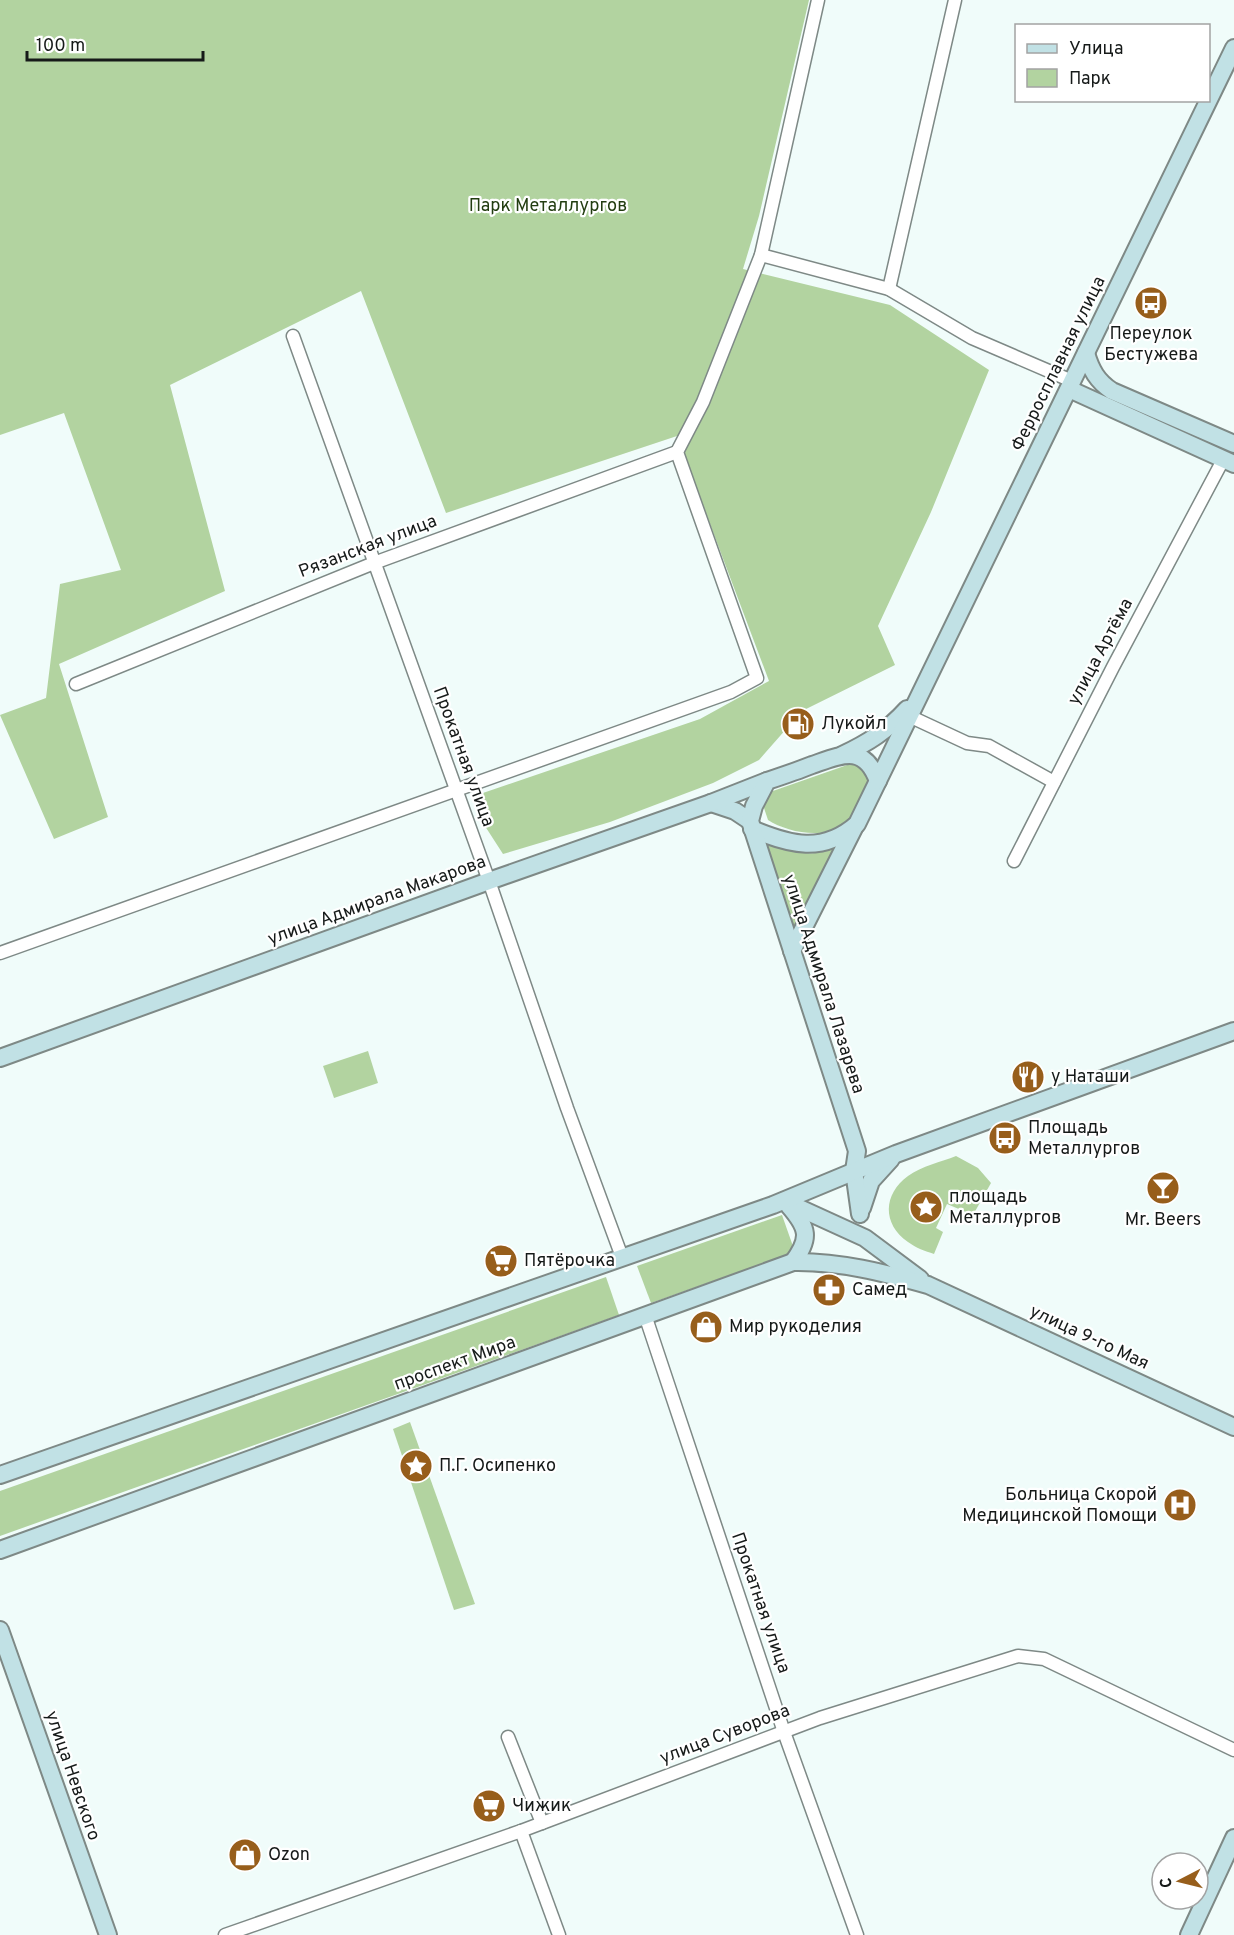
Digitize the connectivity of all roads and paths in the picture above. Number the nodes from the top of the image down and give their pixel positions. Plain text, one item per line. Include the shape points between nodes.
1 (818, 0) edge
2 (955, 0) edge
3 (1234, 48) edge
4 (1210, 97) edge
5 (1208, 102) edge
6 (760, 255) junction
7 (889, 289) junction
8 (293, 336) dead end
9 (1086, 353) junction
10 (1070, 385) junction
11 (1234, 444) edge
12 (677, 453) junction
13 (1229, 462) edge
14 (374, 563) junction
15 (76, 684) dead end
16 (918, 697) junction
17 (909, 716) junction
18 (842, 755) junction
19 (767, 781) junction
20 (878, 781) junction
21 (1054, 782) junction
22 (456, 791) junction
23 (711, 803) junction
24 (857, 824) junction
25 (751, 825) junction
26 (1014, 861) dead end
27 (489, 881) junction
28 (792, 951) junction
29 (0, 952) edge
30 (1234, 1031) edge
31 (0, 1058) edge
32 (896, 1154) junction
33 (854, 1171) junction
34 (784, 1200) junction
35 (860, 1214) junction
36 (865, 1238) junction
37 (622, 1257) junction
38 (793, 1262) junction
39 (888, 1274) junction
40 (928, 1285) junction
41 (645, 1315) junction
42 (1234, 1427) edge
43 (0, 1475) edge
44 (0, 1550) edge
45 (0, 1630) edge
46 (784, 1732) junction
47 (507, 1737) dead end
48 (1234, 1750) edge
49 (542, 1823) junction
50 (521, 1831) junction
51 (1234, 1838) edge
52 (108, 1935) edge
53 (225, 1935) edge
54 (559, 1935) edge
55 (857, 1935) edge
56 (1189, 1935) edge

1 - 6 street
2 - 7 street
3 - 4 main road, Ферросплавная улица
5 - 9 main road, Ферросплавная улица
6 - 7 street
6 - 12 street via 703,402
7 - 10 street via 972,338
8 - 14 street, Прокатная улица
9 - 10 main road, Ферросплавная улица
9 - 11 main road via 1102,385
10 - 13 main road
10 - 16 main road, Ферросплавная улица
12 - 14 street, Рязанская улица
12 - 22 street via 757,678 731,692
13 - 21 street, улица Артёма
14 - 15 street, Рязанская улица
14 - 22 street, Прокатная улица
16 - 17 main road, Ферросплавная улица
16 - 18 main road via 885,732
17 - 20 main road, Ферросплавная улица
17 - 21 street via 967,743 989,746
18 - 19 main road, улица Адмирала Макарова
18 - 20 main road via 856,756 869,763
19 - 23 main road, улица Адмирала Макарова
19 - 25 main road via 754,806
20 - 24 main road, Ферросплавная улица
21 - 26 street, улица Артёма
22 - 27 street, Прокатная улица
22 - 29 street
23 - 25 main road via 735,811
23 - 27 main road, улица Адмирала Макарова
24 - 25 main road via 834,839 808,845 781,840
24 - 28 main road
25 - 28 main road, улица Адмирала Лазарева
27 - 31 main road, улица Адмирала Макарова
27 - 37 street, Прокатная улица
28 - 33 main road, улица Адмирала Лазарева via 857,1151
30 - 32 main road
32 - 33 main road
32 - 35 main road via 871,1181
33 - 34 main road
33 - 35 main road
34 - 36 main road
34 - 37 main road
34 - 38 main road via 804,1229 805,1247
35 - 36 main road
36 - 39 main road
36 - 40 main road
37 - 43 main road
38 - 39 main road, проспект Мира
38 - 41 main road, проспект Мира
39 - 40 main road, проспект Мира
40 - 42 main road, улица 9-го Мая
41 - 44 main road, проспект Мира
41 - 46 street, Прокатная улица
45 - 52 main road, улица Невского
46 - 48 street, улица Суворова via 1018,1656 1044,1659
46 - 49 street, улица Суворова
46 - 55 street, Прокатная улица
47 - 49 street
49 - 50 street, улица Суворова
50 - 53 street, улица Суворова
50 - 54 street
51 - 56 main road

